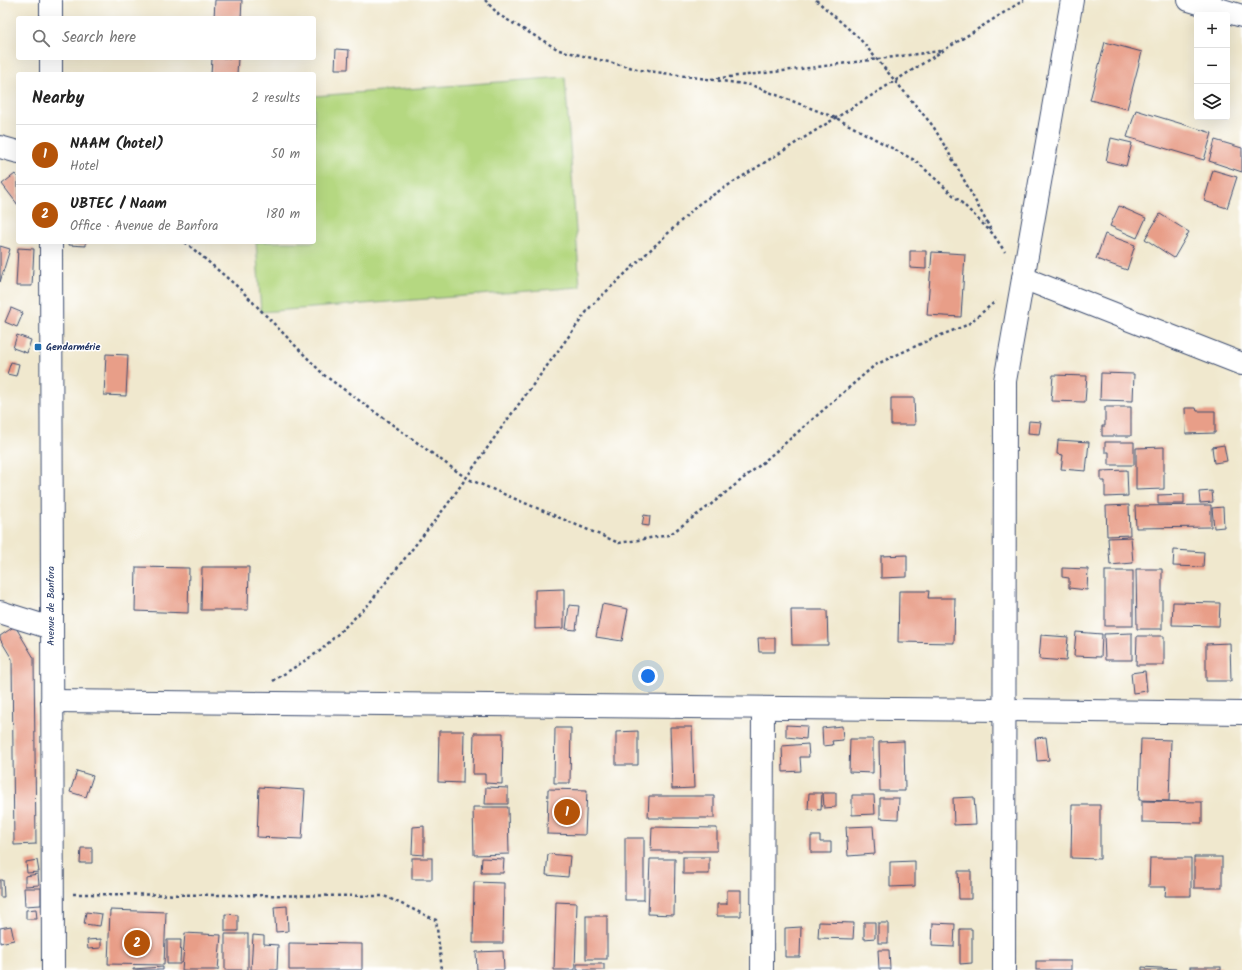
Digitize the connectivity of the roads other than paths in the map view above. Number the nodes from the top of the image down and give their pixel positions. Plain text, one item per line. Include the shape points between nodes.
1 (51, 0) edge
2 (1072, 0) edge
3 (1189, 0) edge
4 (51, 16) edge
5 (1242, 16) edge
6 (51, 60) edge
7 (51, 72) edge
8 (0, 146) edge
9 (16, 151) edge
10 (51, 244) edge
11 (1023, 278) junction
12 (1242, 364) edge
13 (0, 612) edge
14 (52, 628) junction
15 (52, 701) junction
16 (763, 708) junction
17 (1005, 710) junction
18 (1242, 713) edge
19 (53, 970) edge
20 (762, 970) edge
21 (1004, 970) edge

1 - 4 street
2 - 11 street
3 - 5 street
6 - 7 street
8 - 9 street
10 - 14 street, Avenue de Banfora
11 - 12 street
11 - 17 street via 1005,381
13 - 14 street
14 - 15 street, Avenue de Banfora
15 - 16 street
15 - 19 street, Avenue de Banfora
16 - 17 street
16 - 20 street
17 - 18 street
17 - 21 street

